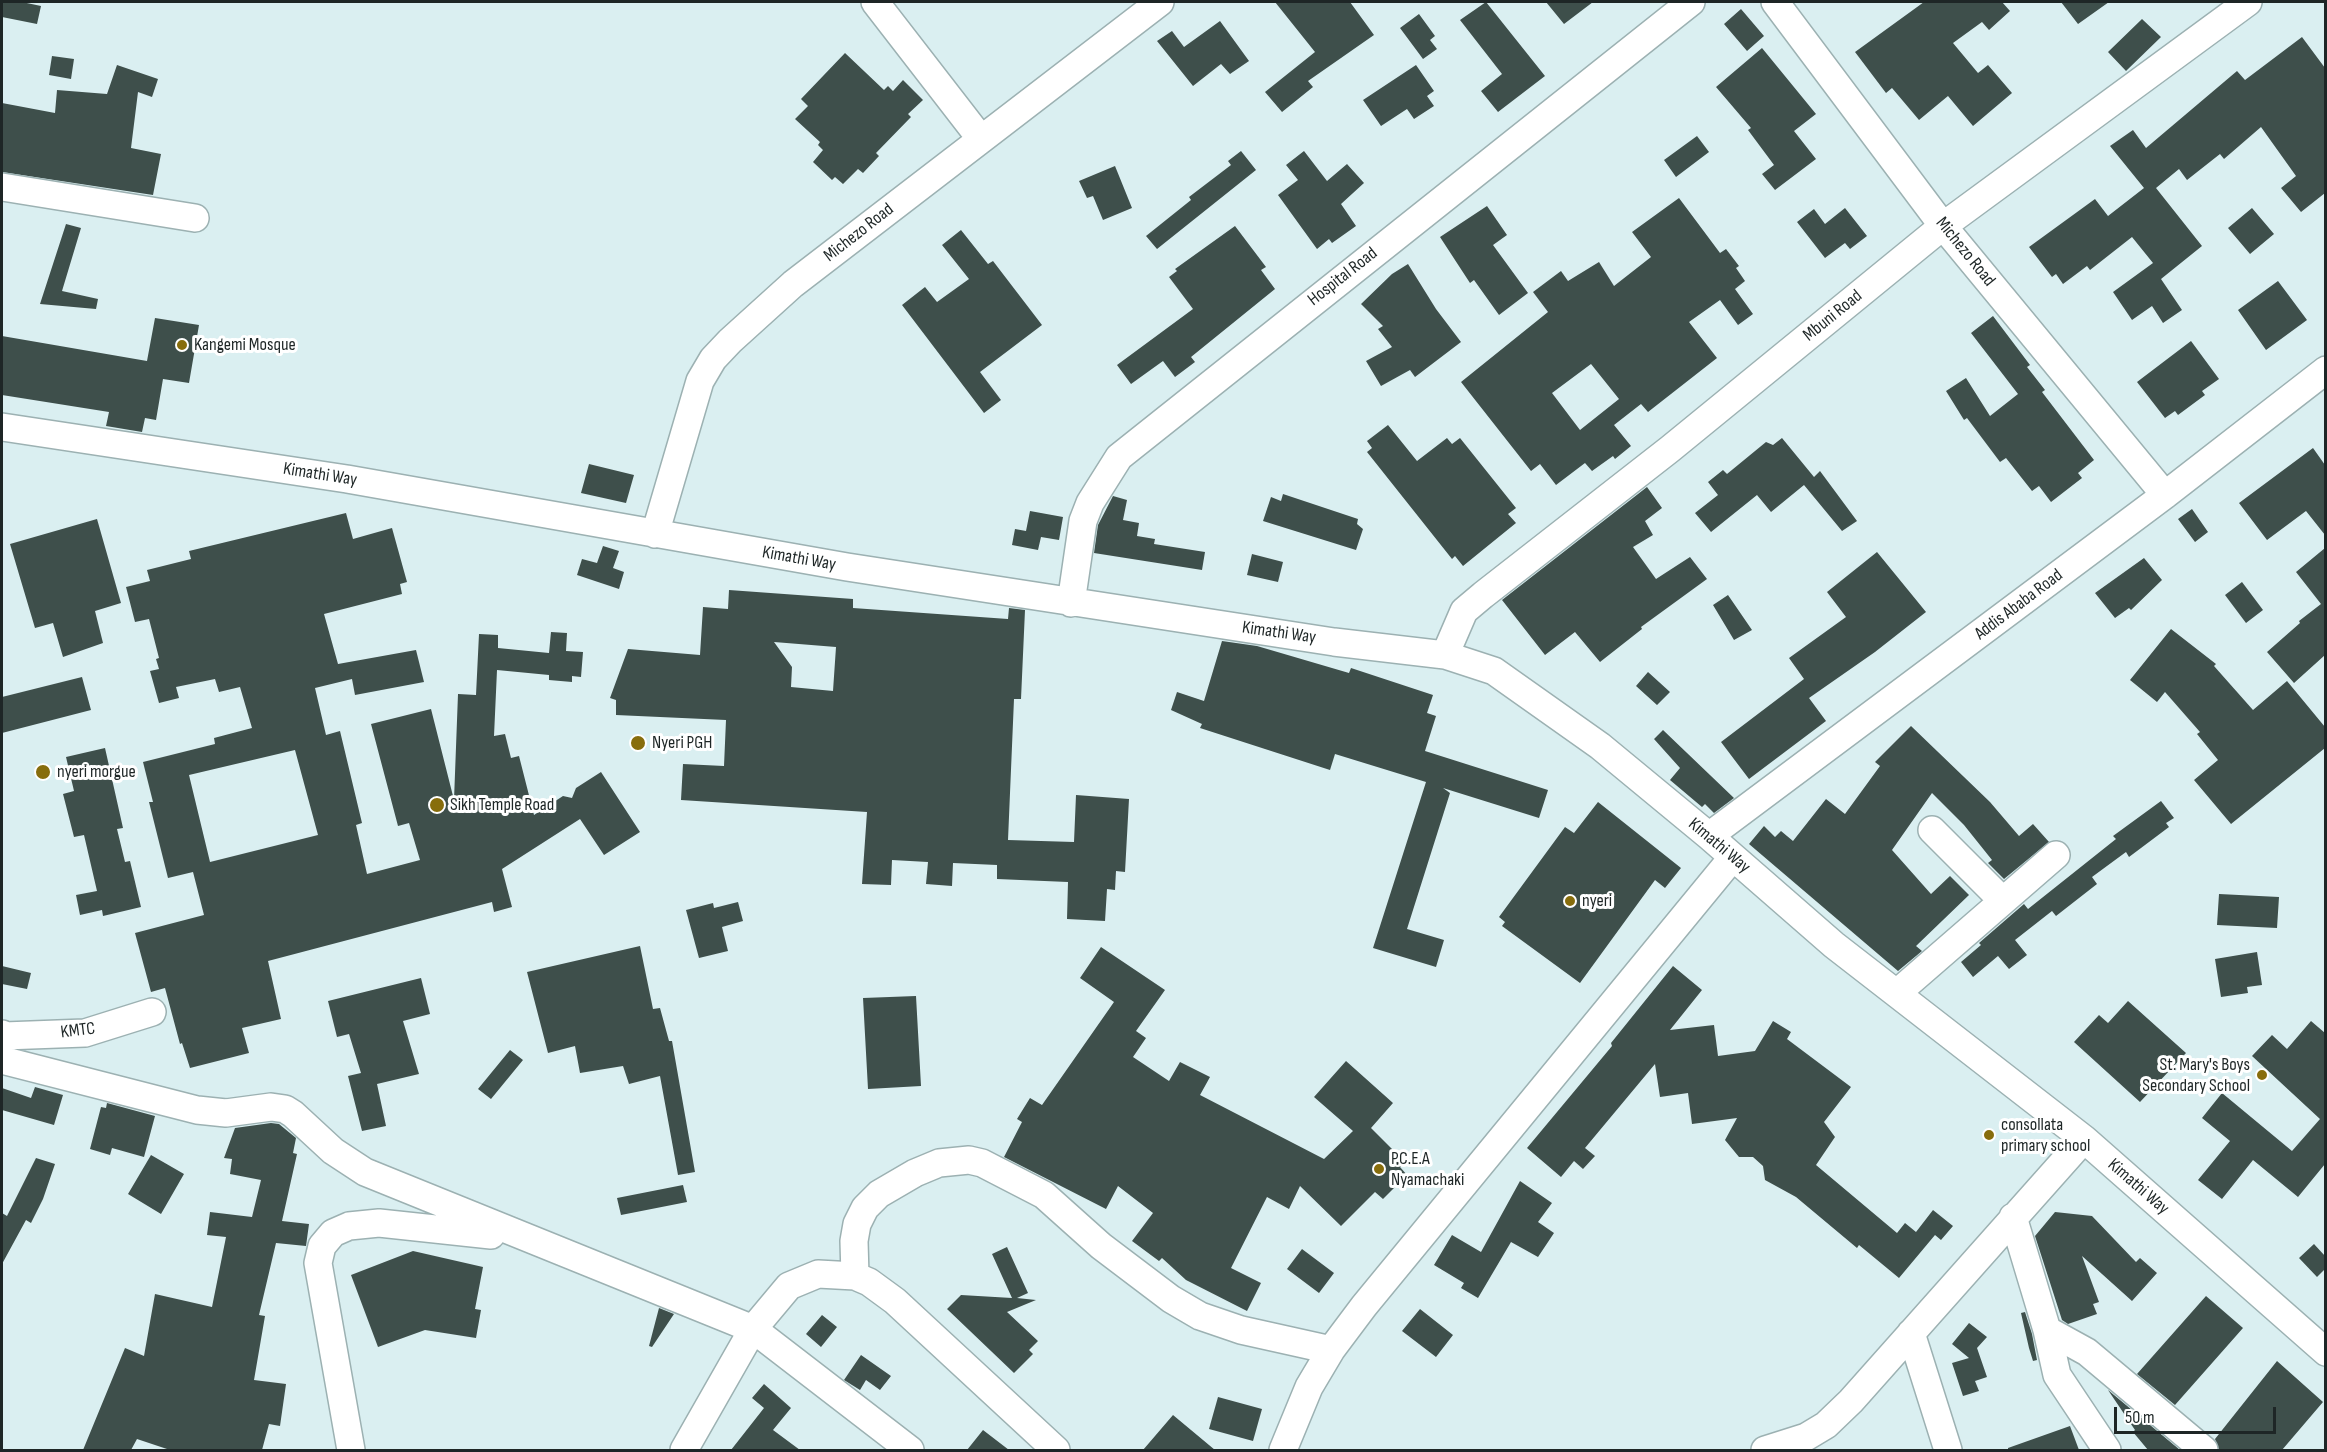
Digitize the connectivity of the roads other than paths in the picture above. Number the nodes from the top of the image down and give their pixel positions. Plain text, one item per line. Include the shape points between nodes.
1 (875, 2) edge
2 (1160, 2) edge
3 (1691, 2) edge
4 (1775, 2) edge
5 (2248, 2) edge
6 (981, 139) junction
7 (2, 187) edge
8 (195, 218) dead end
9 (1943, 226) junction
10 (2325, 370) edge
11 (2, 427) edge
12 (2165, 495) junction
13 (655, 534) junction
14 (1071, 603) junction
15 (1445, 656) junction
16 (1932, 830) dead end
17 (1709, 836) junction
18 (2056, 855) dead end
19 (1733, 857) junction
20 (2003, 901) junction
21 (1897, 993) junction
22 (152, 1012) dead end
23 (2, 1034) edge
24 (2, 1060) edge
25 (2084, 1139) junction
26 (2013, 1217) junction
27 (525, 1239) junction
28 (855, 1276) junction
29 (753, 1329) junction
30 (2047, 1330) junction
31 (1911, 1333) junction
32 (1331, 1350) junction
33 (2325, 1352) edge
34 (1807, 1444) edge
35 (351, 1450) edge
36 (684, 1450) edge
37 (910, 1450) edge
38 (1056, 1450) edge
39 (1283, 1450) edge
40 (1766, 1450) edge
41 (1948, 1450) edge
42 (2107, 1450) edge
43 (2204, 1450) edge

1 - 6 street
2 - 6 street, Michezo Road
3 - 14 street, Hospital Road via 1119,457 1083,521
4 - 9 street, Michezo Road
5 - 9 street, Mbuni Road
6 - 13 street, Michezo Road via 793,284 713,358 699,381
7 - 8 street
9 - 12 street, Michezo Road
9 - 15 street, Mbuni Road via 1670,449 1464,610
10 - 12 street, Addis Ababa Road
11 - 13 street, Kimathi Way via 347,479
12 - 17 street, Addis Ababa Road
13 - 14 street, Kimathi Way
14 - 15 street, Kimathi Way
15 - 17 street, Kimathi Way via 1494,671 1600,746
16 - 20 street
17 - 19 street, Kimathi Way
18 - 20 street
19 - 21 street, Kimathi Way via 1834,945
19 - 32 street
20 - 21 street
21 - 25 street, Kimathi Way
22 - 23 street, KMTC via 85,1033
24 - 27 street via 198,1110 226,1113 285,1109 333,1151 365,1172
25 - 26 street
25 - 33 street, Kimathi Way
26 - 30 street
26 - 31 street
27 - 29 street
27 - 35 street via 379,1223 349,1226 333,1233 322,1246 318,1263
28 - 29 street via 818,1274 789,1286
28 - 32 street via 856,1233 866,1208 879,1194 939,1163 969,1160 1044,1195 1101,1246 1200,1317
28 - 38 street via 895,1302
29 - 36 street
29 - 37 street
30 - 42 street via 2057,1375
30 - 43 street via 2087,1352
31 - 34 street
31 - 41 street
32 - 39 street via 1309,1387
34 - 40 street

